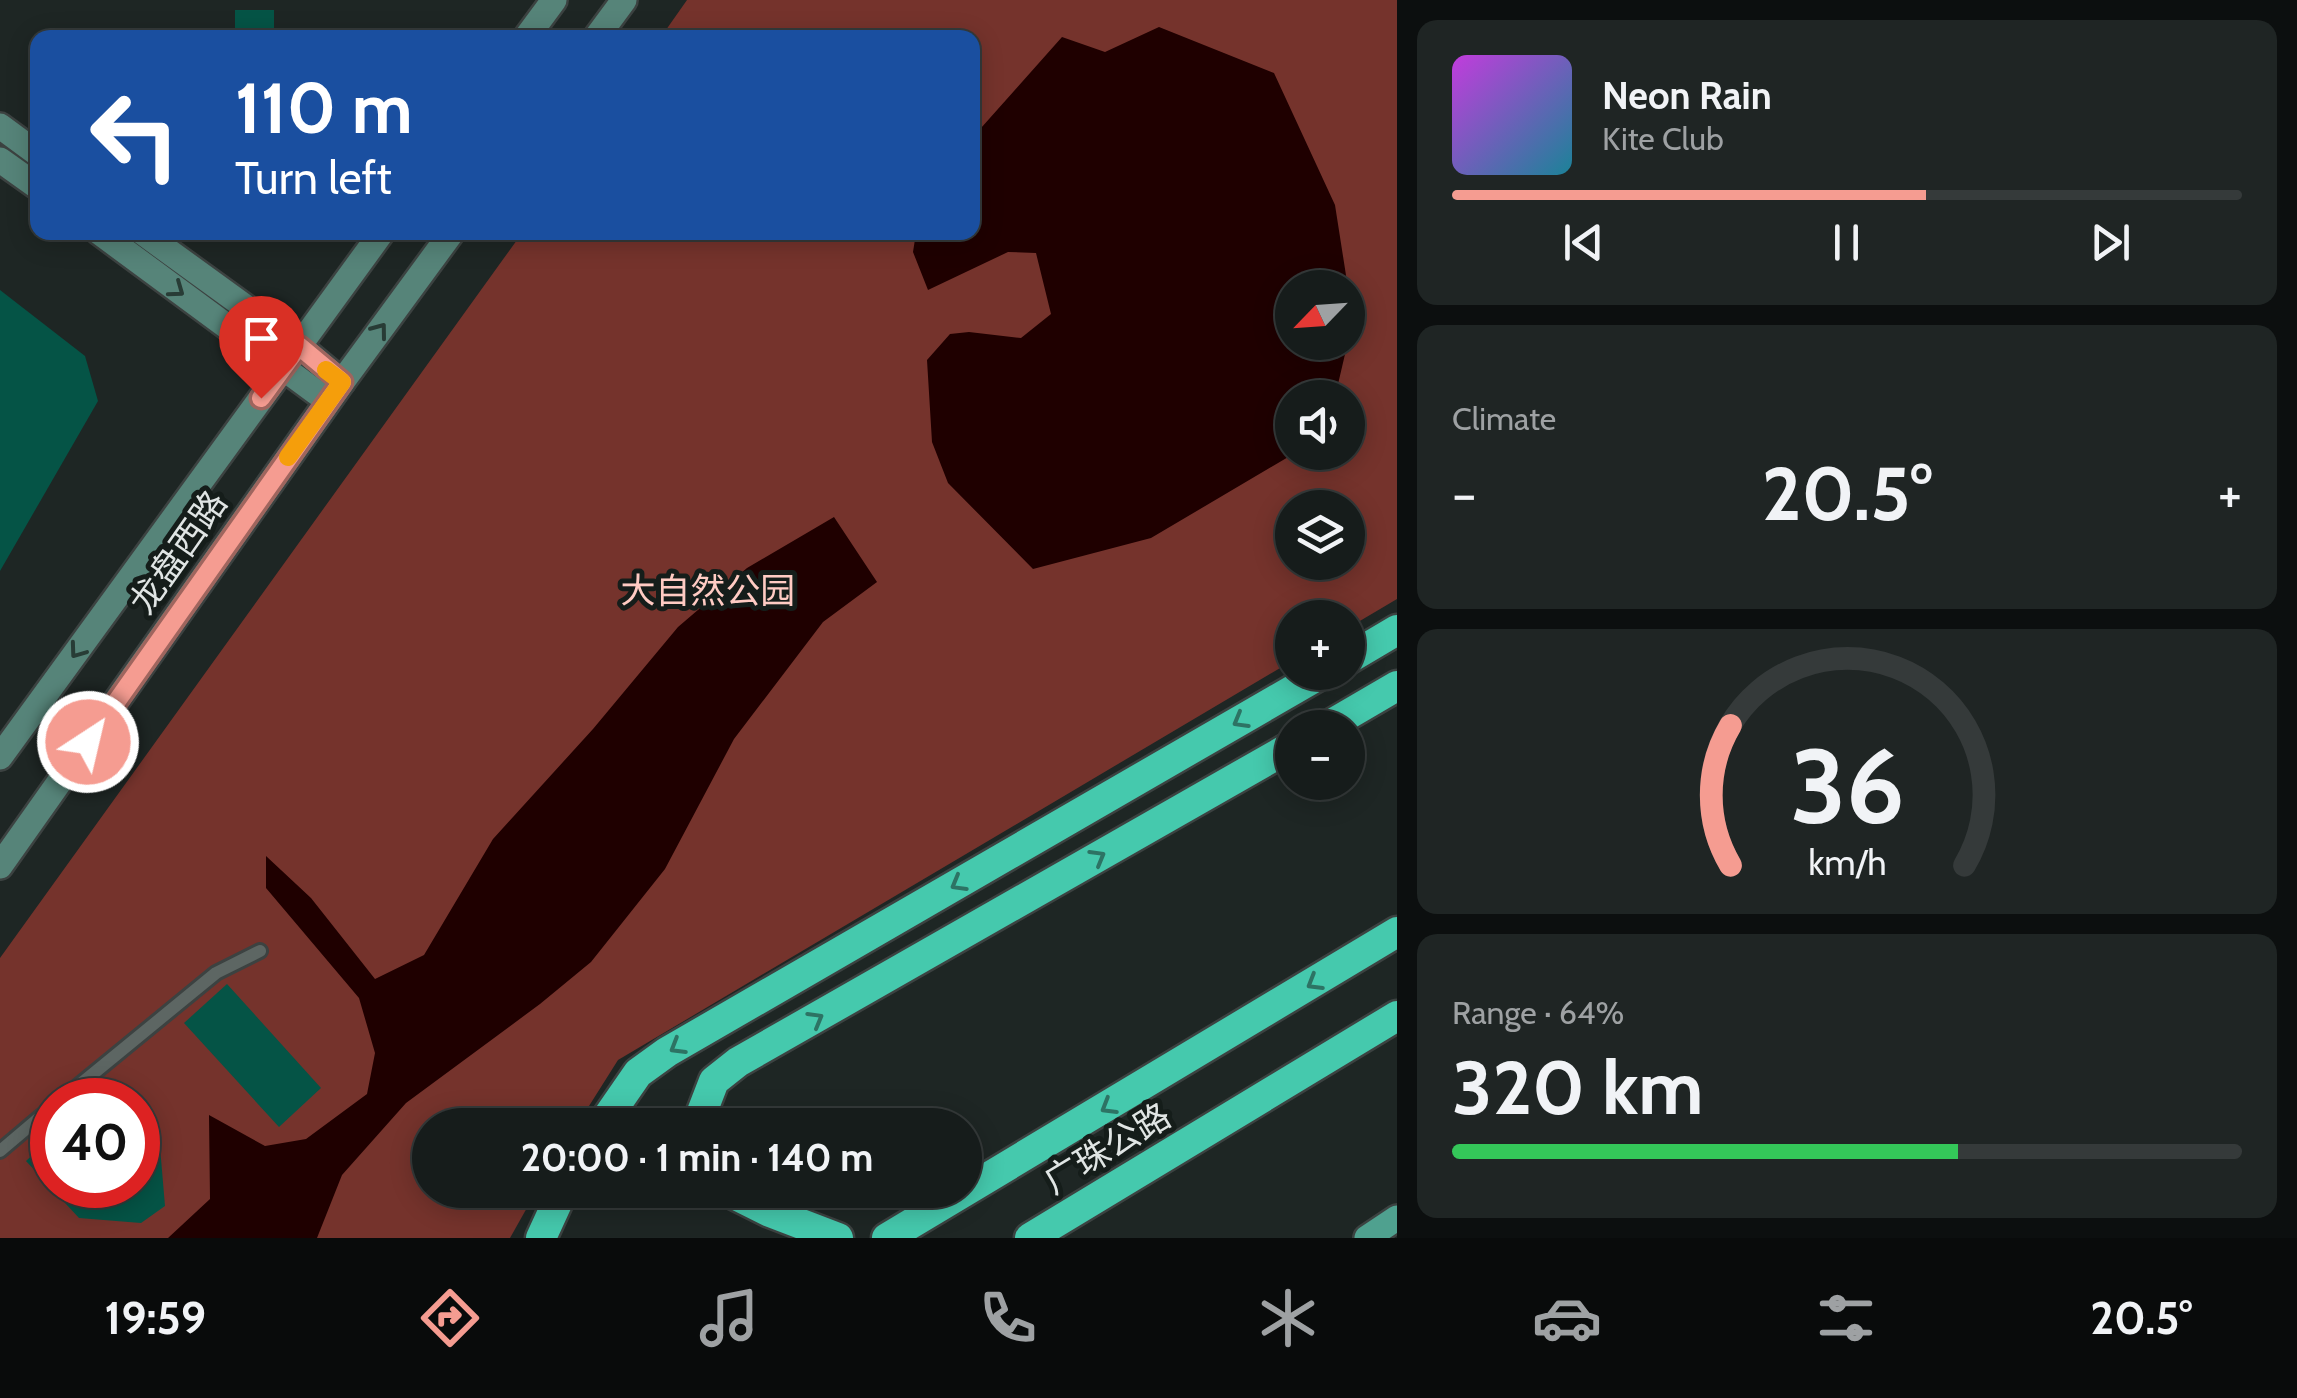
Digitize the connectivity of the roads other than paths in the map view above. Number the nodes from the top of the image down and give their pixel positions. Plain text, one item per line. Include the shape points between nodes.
1 (554, 0) edge
2 (624, 0) edge
3 (532, 30) edge
4 (602, 30) edge
5 (0, 126) edge
6 (30, 148) edge
7 (0, 160) edge
8 (30, 181) edge
9 (110, 240) edge
10 (153, 240) edge
11 (376, 240) edge
12 (446, 240) edge
13 (299, 346) junction
14 (282, 368) junction
15 (335, 391) junction
16 (1397, 630) edge
17 (1365, 649) edge
18 (1397, 686) edge
19 (1293, 690) edge
20 (1356, 710) edge
21 (1275, 756) edge
22 (0, 757) edge
23 (0, 866) edge
24 (1397, 932) edge
25 (260, 951) dead end
26 (1397, 1016) edge
27 (89, 1078) edge
28 (614, 1108) edge
29 (704, 1108) edge
30 (30, 1125) edge
31 (0, 1150) edge
32 (555, 1208) edge
33 (762, 1208) edge
34 (1397, 1218) edge
35 (541, 1238) edge
36 (838, 1238) edge
37 (887, 1238) edge
38 (1030, 1238) edge
39 (1367, 1238) edge

1 - 3 street
2 - 4 street
5 - 6 street
7 - 8 street
9 -> 14 street
10 - 13 street
11 - 13 street, 龙盘西路
15 -> 12 street, 龙盘西路
13 - 14 street, 龙盘西路
13 - 15 street
14 - 15 street
14 -> 22 street, 龙盘西路
15 - 23 street, 龙盘西路
16 - 17 highway
18 - 20 highway
19 -> 28 highway via 667,1052 638,1073
29 -> 21 highway via 714,1081 738,1062
24 -> 37 highway
25 - 27 lane via 216,973
26 - 38 highway, 广珠公路
30 - 31 lane
32 - 35 highway
33 - 36 highway
34 - 39 main road

